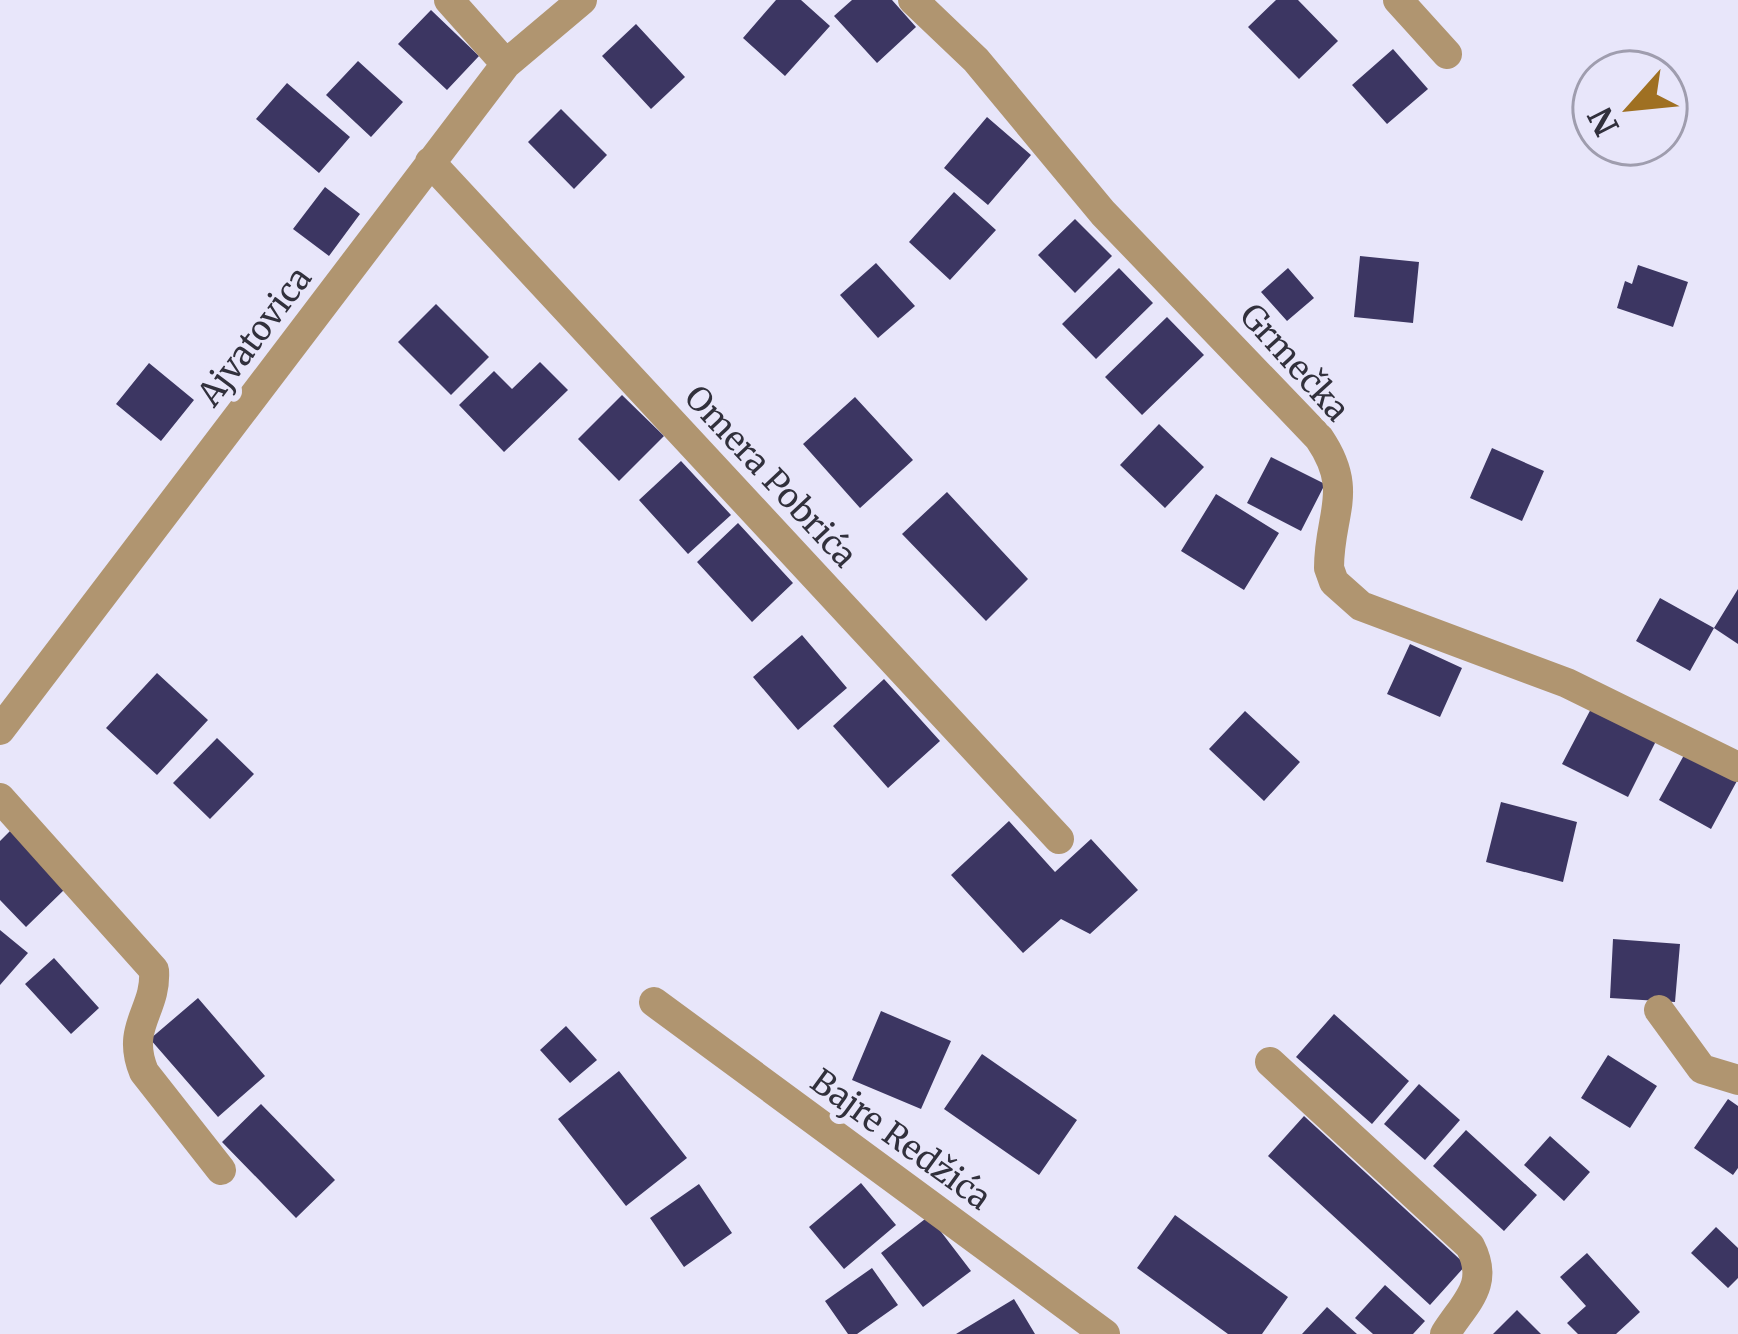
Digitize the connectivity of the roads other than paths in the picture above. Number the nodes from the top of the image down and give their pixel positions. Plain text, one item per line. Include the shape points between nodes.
1 (449, 0) edge
2 (582, 0) edge
3 (913, 0) edge
4 (1398, 0) edge
5 (1447, 54) dead end
6 (506, 64) junction
7 (430, 162) junction
8 (0, 730) edge
9 (1738, 767) edge
10 (0, 797) edge
11 (1059, 839) dead end
12 (654, 1002) dead end
13 (1660, 1010) dead end
14 (1270, 1062) dead end
15 (1738, 1080) edge
16 (221, 1170) dead end
17 (1105, 1334) edge
18 (1445, 1334) edge

1 - 6 street
2 - 6 street, Ajvatovica
3 - 9 street, Grmečka via 1333,458 1340,505 1329,568 1345,594 1567,683
4 - 5 street
6 - 7 street, Ajvatovica
7 - 8 street, Ajvatovica
7 - 11 street, Omera Pobrića
10 - 16 street via 154,970 137,1026 138,1057
12 - 17 street, Bajre Redžića
13 - 15 street via 1702,1070
14 - 18 street via 1470,1246 1480,1280

